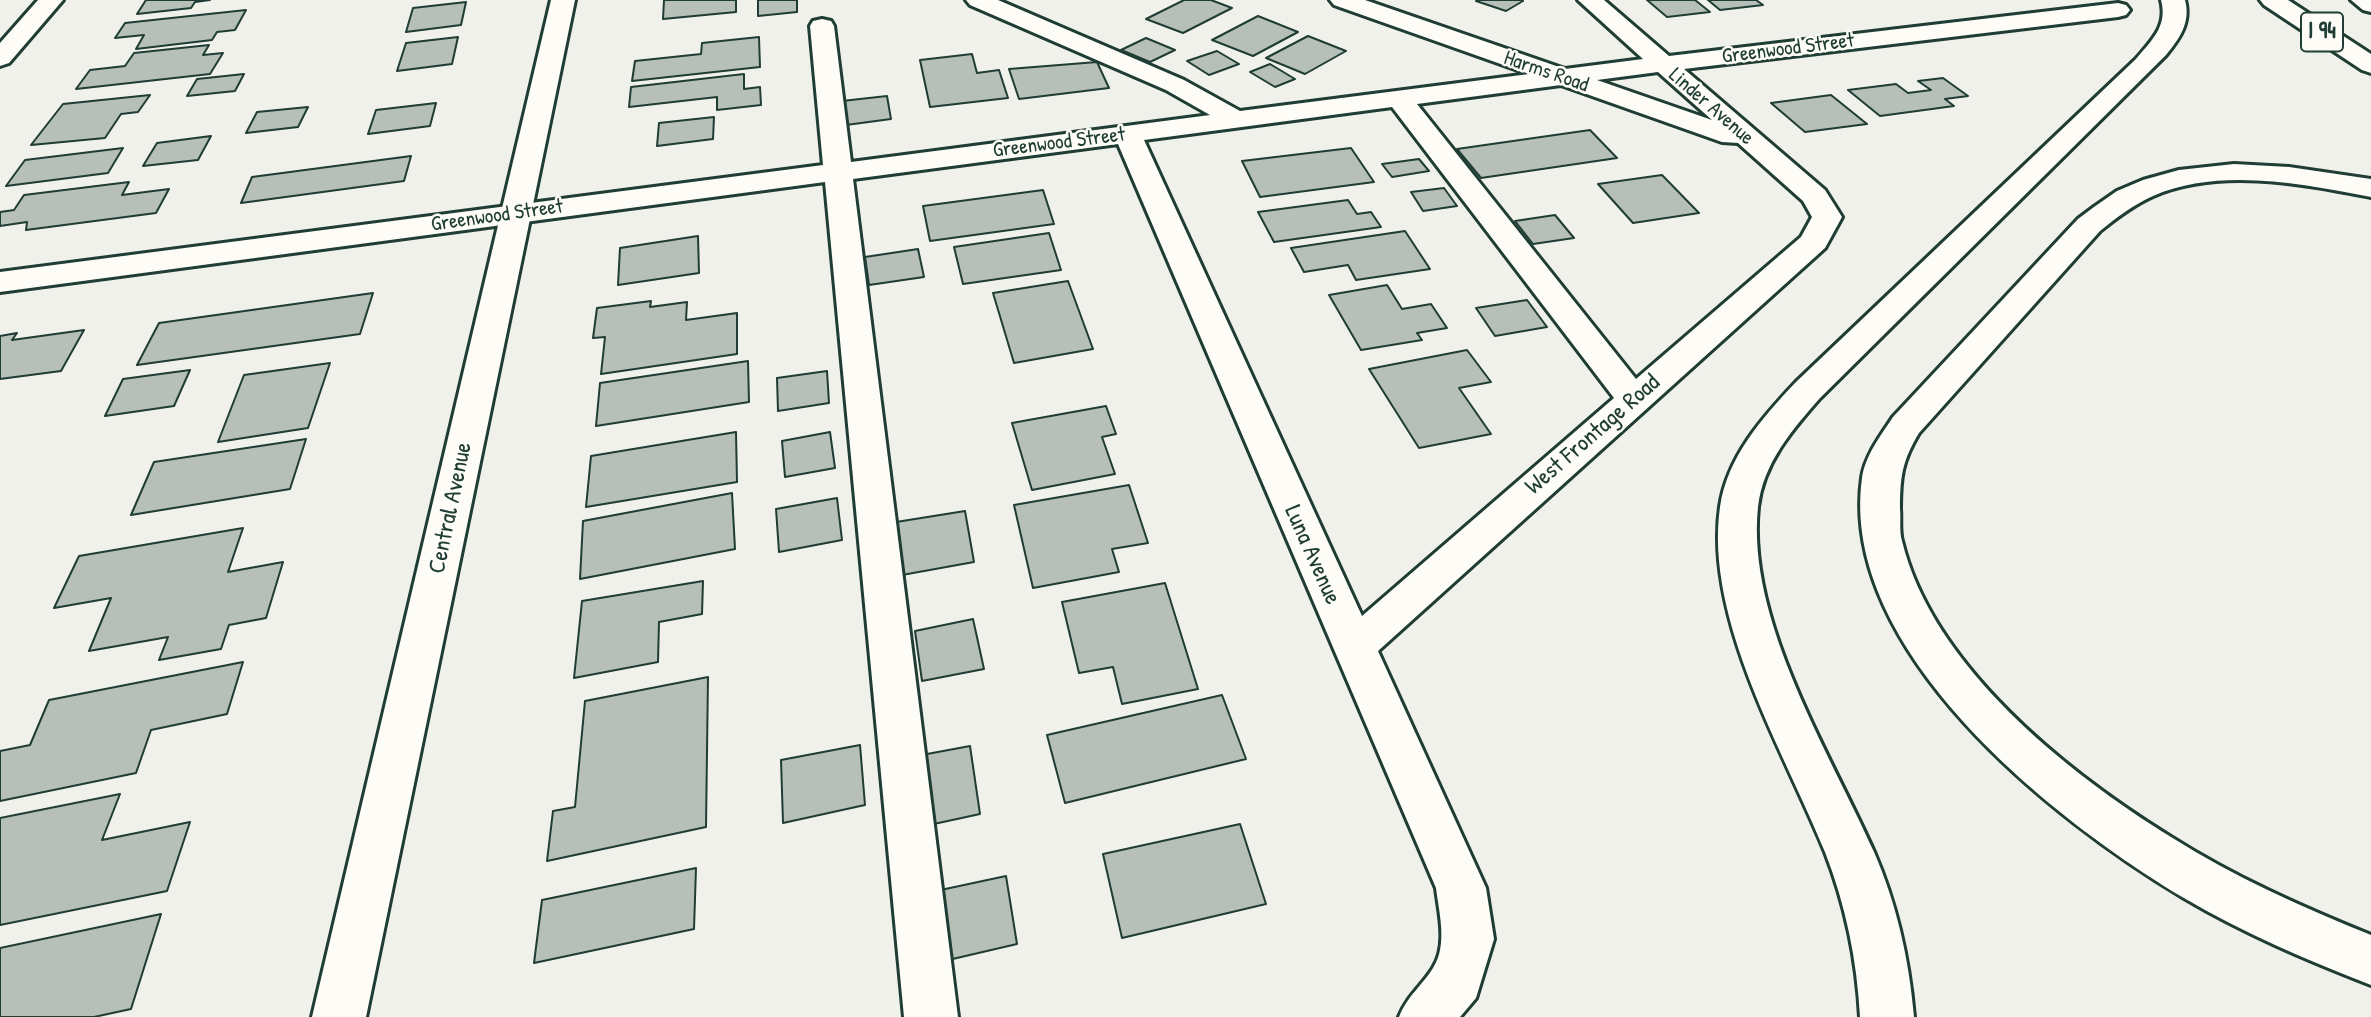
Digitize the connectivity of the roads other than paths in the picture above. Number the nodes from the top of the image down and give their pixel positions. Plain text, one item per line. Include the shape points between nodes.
1 (51, 0) edge
2 (563, 0) edge
3 (978, 0) edge
4 (1342, 0) edge
5 (1590, 0) edge
6 (2173, 0) edge
7 (2272, 0) edge
8 (2363, 0) edge
9 (2371, 5) edge
10 (2119, 9) dead end
11 (822, 26) dead end
12 (0, 58) edge
13 (1662, 64) junction
14 (2371, 65) edge
15 (1563, 78) junction
16 (1400, 100) junction
17 (1237, 121) junction
18 (1128, 135) junction
19 (1751, 142) junction
20 (838, 171) junction
21 (2371, 188) edge
22 (516, 214) junction
23 (1827, 217) joint
24 (0, 282) edge
25 (1633, 399) junction
26 (1353, 648) junction
27 (2371, 960) edge
28 (1441, 998) edge
29 (339, 1017) edge
30 (931, 1017) edge
31 (1887, 1017) edge

1 - 12 main road
2 - 22 main road, Central Avenue
3 - 17 main road via 1175,85
4 - 15 main road, Harms Road
5 - 13 main road, Linder Avenue
6 - 31 main road via 2176,18 2171,33 2145,64 1808,390 1767,436 1748,473 1738,508 1738,559 1752,624 1866,897 1884,970
7 - 14 main road, I 94
8 - 9 main road, I 94
10 - 13 main road, Greenwood Street
11 - 20 main road
13 - 15 main road, Greenwood Street
13 - 19 main road, Linder Avenue
15 - 16 main road, Greenwood Street
15 - 19 main road, Harms Road
16 - 17 main road, Greenwood Street
16 - 25 main road
17 - 18 main road, Greenwood Street
18 - 20 main road, Greenwood Street
18 - 26 main road, Luna Avenue
19 - 23 main road, Linder Avenue via 1815,196
20 - 22 main road, Greenwood Street
20 - 30 main road
21 - 27 main road via 2291,176 2215,174 2151,186 2108,209 1906,425 1891,448 1881,477 1880,507 1881,539 1909,614 1957,683 2009,739 2096,812 2202,882
22 - 24 main road, Greenwood Street
22 - 29 main road, Central Avenue
23 - 25 main road, West Frontage Road via 1814,242
25 - 26 main road, West Frontage Road
26 - 28 main road, Luna Avenue via 1461,888 1468,939

